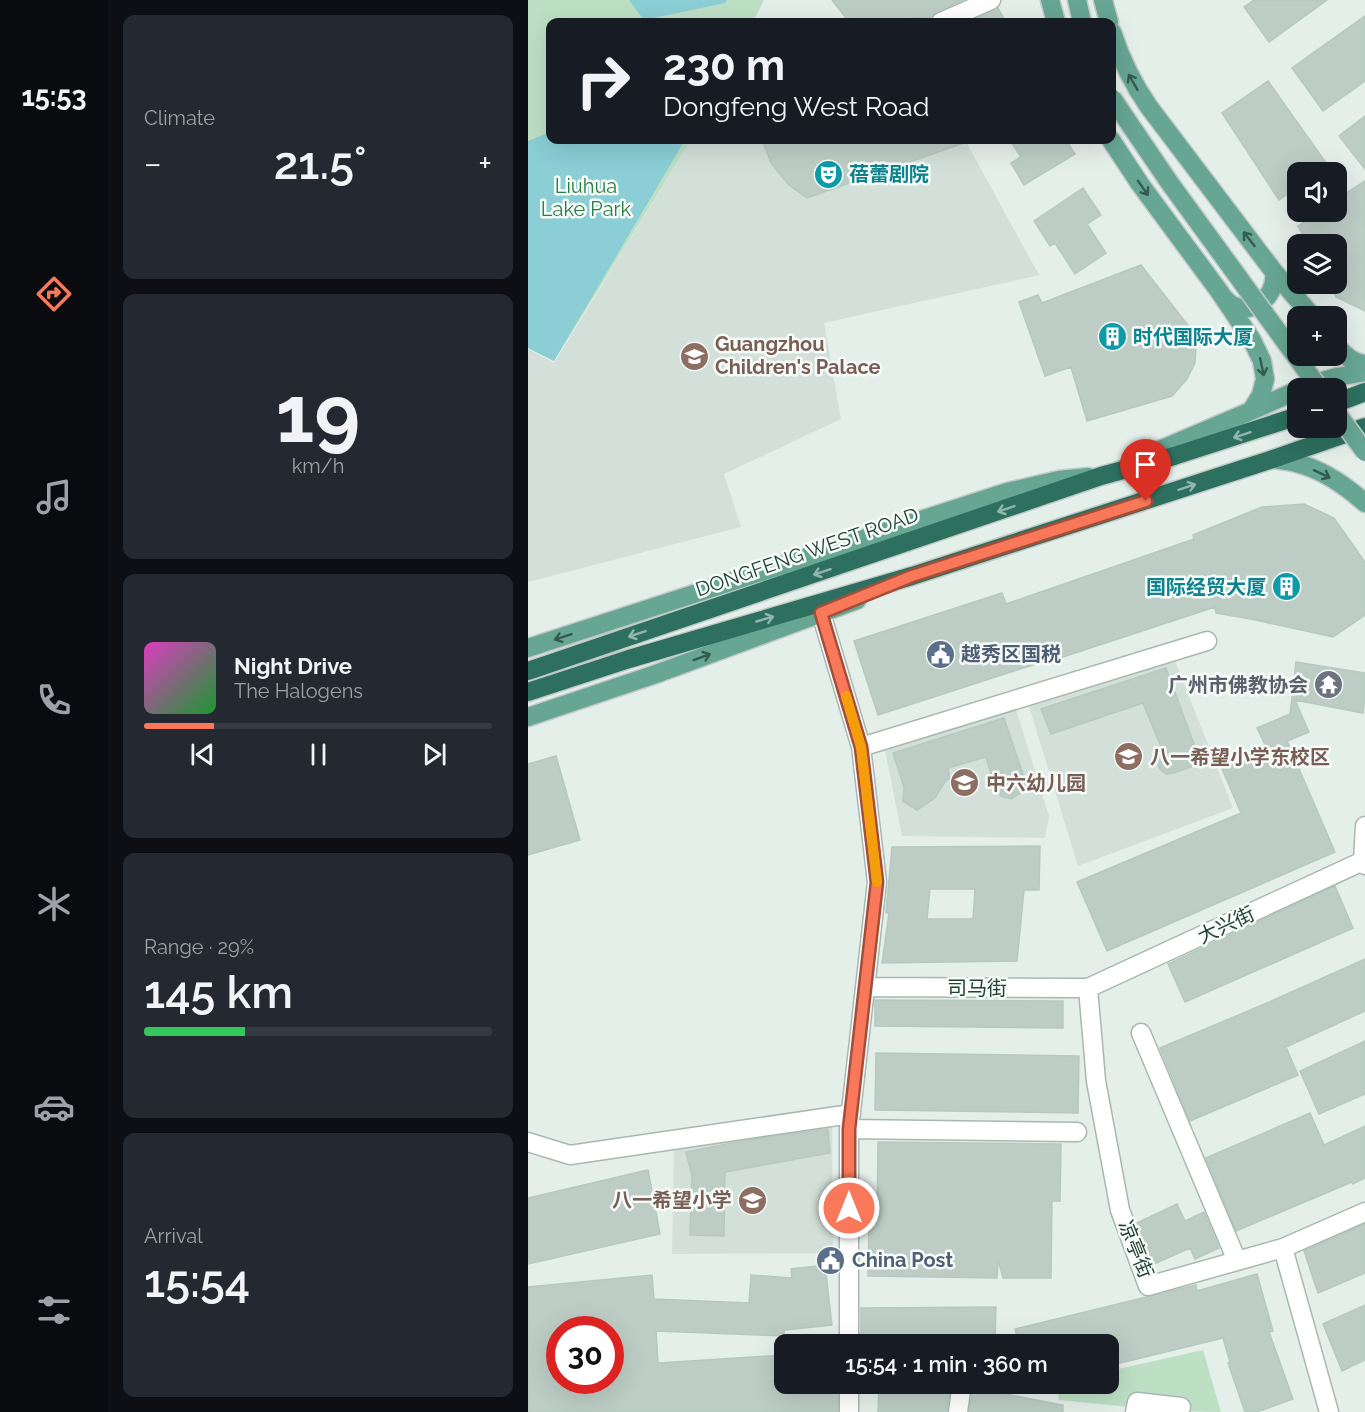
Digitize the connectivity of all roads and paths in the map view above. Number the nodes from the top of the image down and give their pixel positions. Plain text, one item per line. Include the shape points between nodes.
1 (991, 0) edge
2 (1050, 0) edge
3 (1077, 0) edge
4 (1103, 0) edge
5 (950, 18) edge
6 (1055, 18) edge
7 (1081, 18) edge
8 (1107, 18) edge
9 (1116, 44) edge
10 (1116, 105) edge
11 (1113, 144) edge
12 (1274, 272) junction
13 (1220, 291) junction
14 (1303, 306) edge
15 (1347, 357) edge
16 (1365, 364) edge
17 (1365, 372) edge
18 (1312, 378) edge
19 (1334, 378) edge
20 (1365, 392) edge
21 (1287, 394) edge
22 (1347, 399) edge
23 (1251, 411) junction
24 (1287, 420) edge
25 (1365, 426) edge
26 (1347, 427) edge
27 (1365, 452) edge
28 (1272, 459) junction
29 (1101, 476) junction
30 (1365, 503) edge
31 (912, 576) junction
32 (821, 613) junction
33 (1207, 641) dead end
34 (528, 648) edge
35 (528, 671) edge
36 (528, 692) edge
37 (528, 717) edge
38 (861, 747) junction
39 (1365, 826) edge
40 (1364, 863) edge
41 (865, 987) junction
42 (1088, 988) junction
43 (1141, 1033) dead end
44 (850, 1122) junction
45 (1077, 1132) dead end
46 (528, 1142) edge
47 (1365, 1212) edge
48 (1283, 1248) junction
49 (1237, 1261) junction
50 (849, 1334) edge
51 (849, 1394) edge
52 (960, 1394) edge
53 (1181, 1407) dead end
54 (849, 1412) edge
55 (958, 1412) edge
56 (1135, 1412) edge
57 (1329, 1412) edge

1 - 5 street
2 - 6 main road
3 - 7 main road
4 - 8 main road
12 -> 9 main road via 1136,88
10 - 18 main road, bridge
11 -> 13 main road
12 - 13 main road via 1274,287 1269,296 1253,306 1234,306
12 - 14 main road
13 -> 23 main road via 1262,361 1261,395
15 - 16 main road
17 - 19 main road
20 - 22 highway
21 - 23 main road
23 - 29 main road
24 -> 29 highway, DONGFENG WEST ROAD
25 - 28 highway
26 - 27 main road, bridge
28 -> 30 main road via 1328,476
31 -> 28 highway
29 -> 34 main road, DONGFENG WEST ROAD via 1059,480 1007,492
29 -> 35 highway, DONGFENG WEST ROAD
31 - 32 main road
36 -> 31 highway
37 -> 32 main road
32 - 38 street
33 - 38 street
38 - 41 street via 877,882
39 - 40 street
40 - 42 street, 大兴街
41 - 42 street, 司马街
41 - 44 street
42 - 49 street, 凉亭街 via 1096,1082 1120,1210 1148,1286
43 - 49 street
44 - 45 street
44 - 46 street via 570,1155
44 - 50 street
47 - 48 street, 凉亭街
48 - 49 street, 凉亭街
48 - 57 street
51 - 54 street
52 - 55 street
53 - 56 street via 1137,1402

